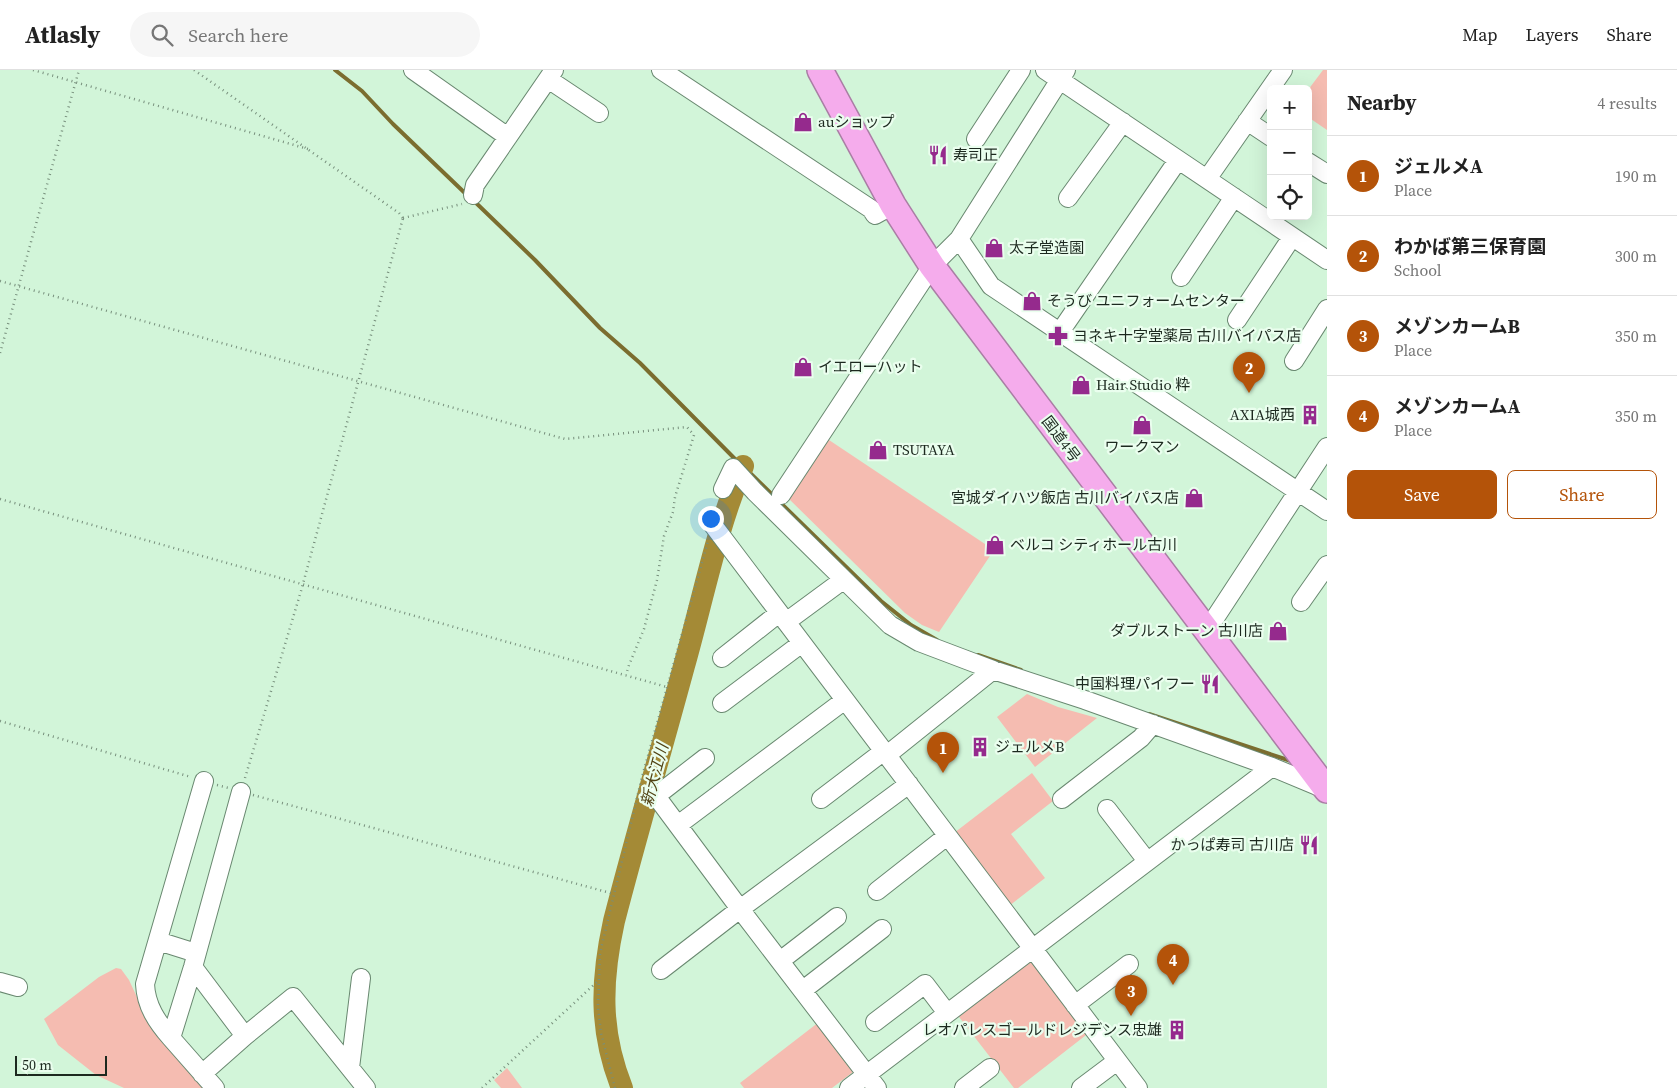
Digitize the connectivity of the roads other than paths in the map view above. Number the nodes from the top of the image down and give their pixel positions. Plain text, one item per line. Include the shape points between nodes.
1 (413, 70) edge
2 (661, 70) edge
3 (820, 70) edge
4 (838, 70) edge
5 (1021, 70) edge
6 (1282, 70) edge
7 (1057, 73) edge
8 (551, 74) edge
9 (599, 113) dead end
10 (1247, 121) junction
11 (1123, 122) junction
12 (1267, 134) edge
13 (508, 136) junction
14 (976, 138) dead end
15 (1178, 160) junction
16 (1312, 165) edge
17 (1327, 174) edge
18 (1206, 179) junction
19 (471, 198) road end
20 (1068, 198) dead end
21 (1234, 198) junction
22 (893, 204) junction
23 (1292, 237) junction
24 (944, 254) junction
25 (1327, 260) edge
26 (1180, 277) dead end
27 (1327, 310) edge
28 (1237, 320) dead end
29 (1060, 332) junction
30 (1294, 361) dead end
31 (1327, 447) edge
32 (729, 478) dead end
33 (1298, 491) junction
34 (781, 495) dead end
35 (1327, 511) edge
36 (716, 530) dead end
37 (1327, 564) edge
38 (843, 580) junction
39 (1301, 602) dead end
40 (783, 618) junction
41 (1215, 618) junction
42 (802, 643) junction
43 (722, 658) dead end
44 (993, 670) junction
45 (845, 700) junction
46 (722, 704) dead end
47 (1153, 724) junction
48 (885, 753) junction
49 (705, 758) dead end
50 (1272, 767) junction
51 (1319, 773) edge
52 (204, 781) road end
53 (909, 784) junction
54 (241, 792) road end
55 (821, 799) dead end
56 (1062, 799) dead end
57 (1107, 809) dead end
58 (678, 825) junction
59 (947, 836) junction
60 (1147, 861) junction
61 (877, 891) dead end
62 (740, 909) junction
63 (837, 917) dead end
64 (882, 929) dead end
65 (158, 941) junction
66 (1031, 948) junction
67 (195, 960) junction
68 (780, 961) junction
69 (1129, 964) dead end
70 (660, 970) dead end
71 (361, 978) dead end
72 (0, 982) edge
73 (18, 987) dead end
74 (803, 990) junction
75 (1075, 1005) junction
76 (947, 1013) junction
77 (875, 1022) dead end
78 (245, 1036) junction
79 (171, 1038) junction
80 (1118, 1061) junction
81 (990, 1068) dead end
82 (202, 1074) junction
83 (356, 1081) edge
84 (872, 1081) edge
85 (215, 1088) edge
86 (849, 1088) edge
87 (964, 1088) edge
88 (1081, 1088) edge
89 (1138, 1088) edge

1 - 13 street
2 - 22 street via 871,209 875,215
3 - 22 highway, 国道4号
4 - 24 highway, 国道4号 via 907,198
5 - 14 street
6 - 10 street
7 - 11 street
7 - 24 street
8 - 9 street
8 - 13 street
10 - 12 street
10 - 18 street
11 - 15 street
11 - 20 street
13 - 19 street via 475,185
15 - 18 street
15 - 29 street
16 - 17 street
18 - 21 street
21 - 23 street
21 - 26 street
22 - 24 highway, 国道4号
23 - 25 street
23 - 28 street
24 - 29 street
24 - 34 street
24 - 41 highway, 国道4号 via 1029,377
24 - 51 highway, 国道4号
27 - 30 street
29 - 33 street
31 - 33 street
32 - 38 street via 755,492
33 - 35 street
33 - 41 street
36 - 40 street
37 - 39 street
38 - 40 street
38 - 44 street via 890,625 919,642
40 - 42 street
40 - 43 street
41 - 51 highway, 国道4号
42 - 45 street
42 - 46 street
44 - 47 street
44 - 48 street
45 - 48 street
45 - 58 street
47 - 50 street
47 - 56 street via 1141,738
48 - 53 street
48 - 55 street
49 - 58 street via 656,796
50 - 51 street
50 - 60 street
52 - 65 street
53 - 59 street
53 - 62 street
54 - 67 street
57 - 60 street
58 - 62 street
59 - 61 street
59 - 66 street
60 - 66 street
62 - 68 street
62 - 70 street
63 - 68 street
64 - 74 street
65 - 67 street
65 - 79 street via 145,984 146,997 158,1024
66 - 75 street
66 - 76 street
67 - 78 street
67 - 79 street
68 - 74 street
69 - 75 street
71 - 83 street
72 - 73 street
74 - 84 street
75 - 80 street
76 - 77 street via 925,984
76 - 84 street
78 - 82 street
78 - 83 street via 293,997
79 - 82 street
80 - 88 street
80 - 89 street
81 - 87 street
82 - 85 street
84 - 86 street

